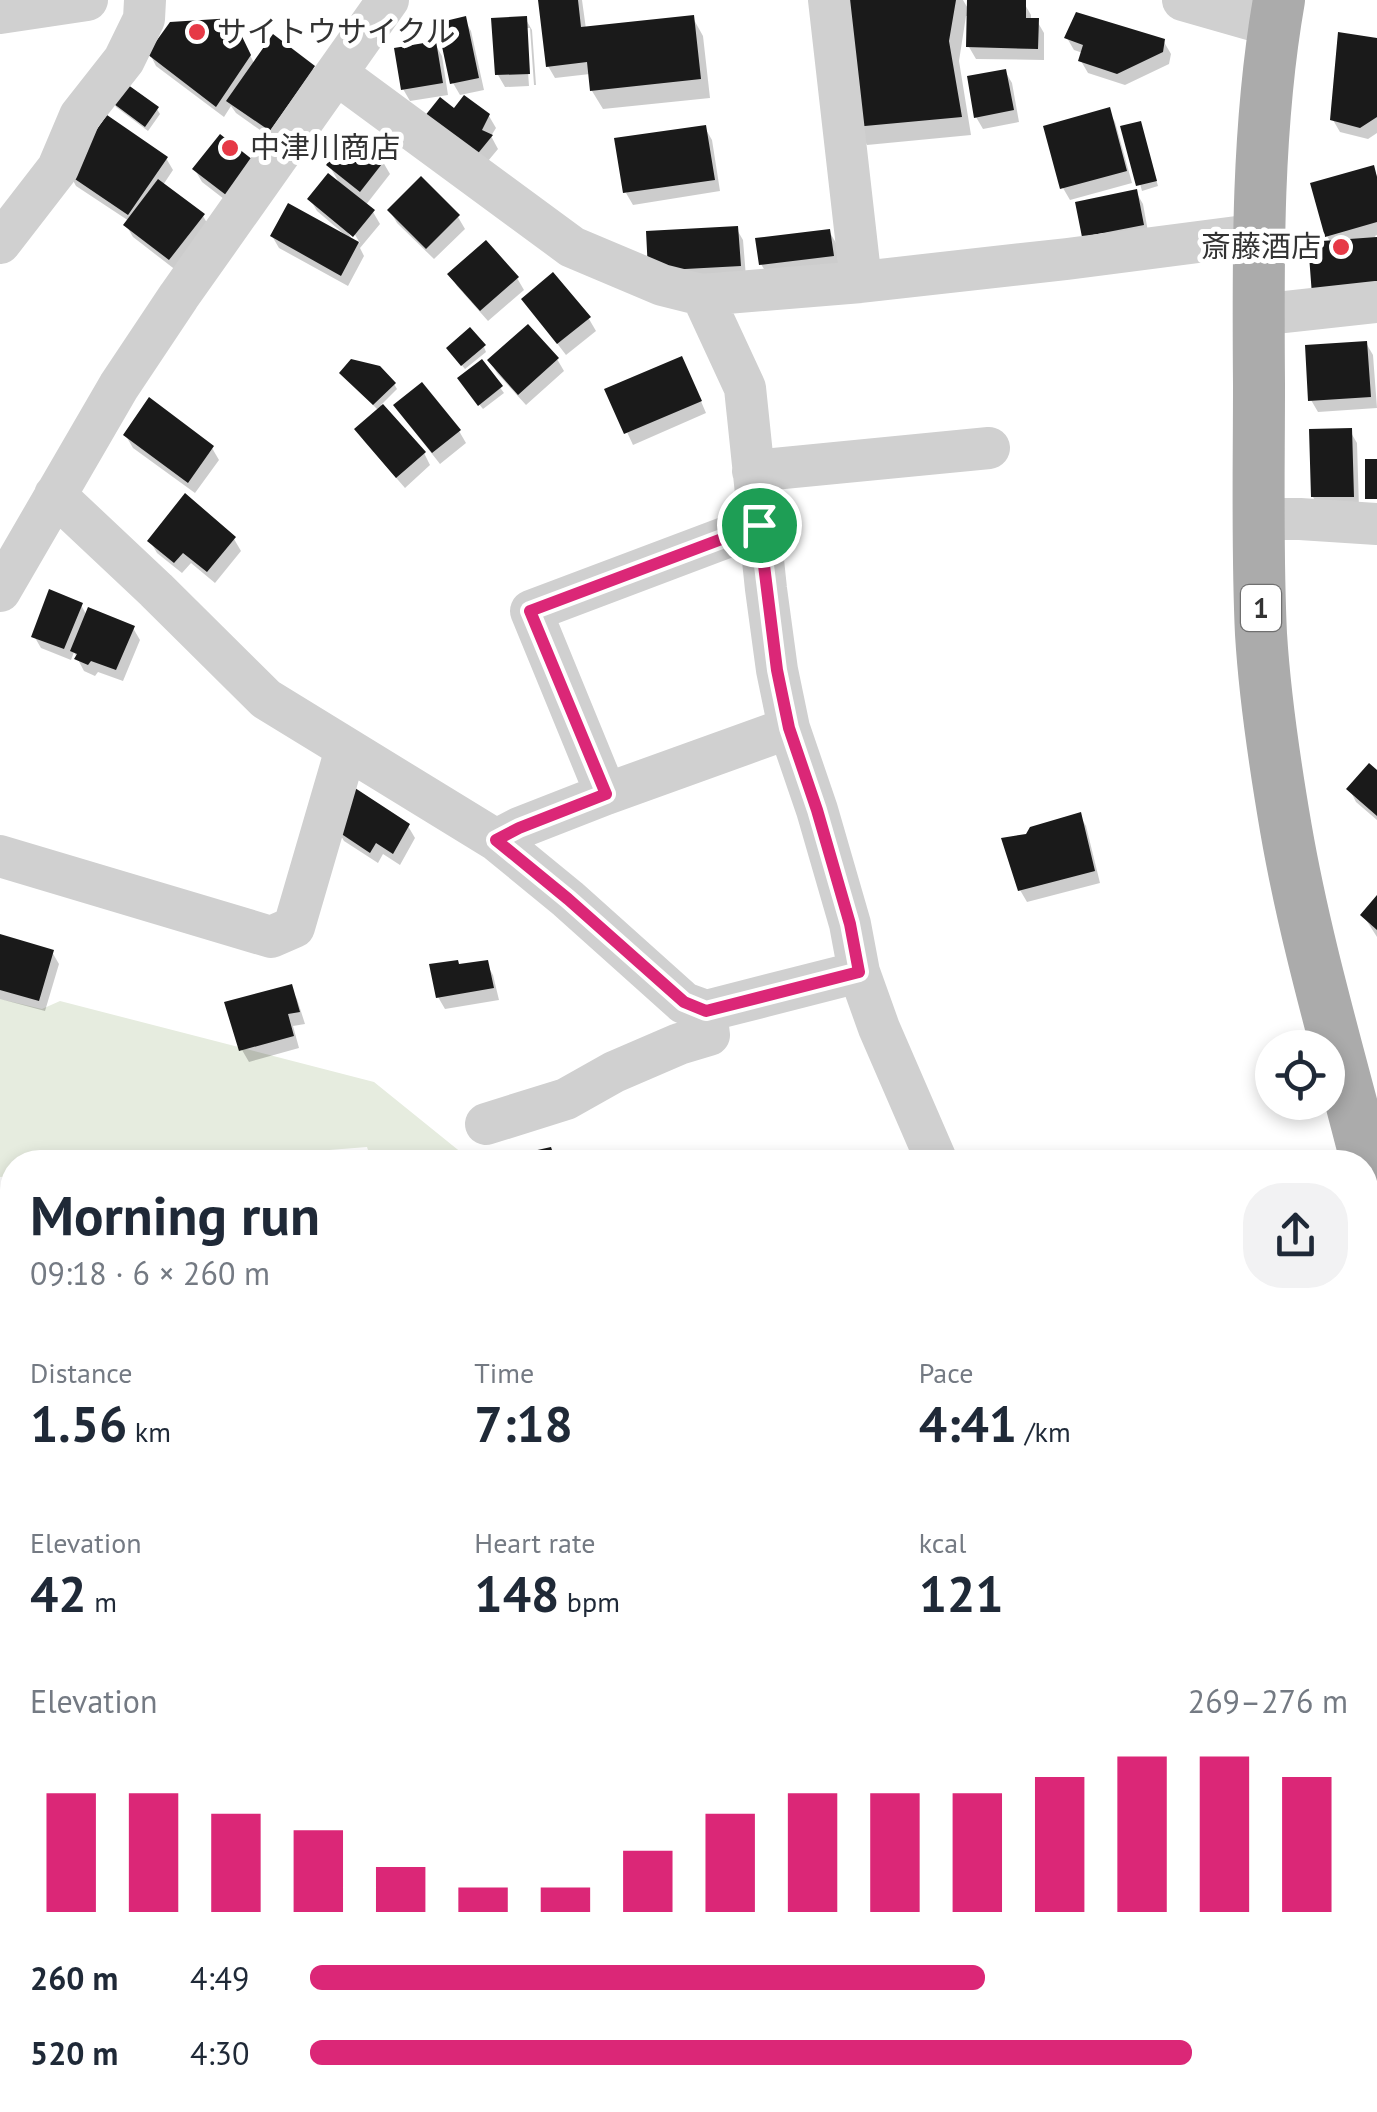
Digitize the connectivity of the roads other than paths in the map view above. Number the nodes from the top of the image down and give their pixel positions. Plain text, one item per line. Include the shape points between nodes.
1 (145, 0) edge
2 (388, 0) edge
3 (829, 0) edge
4 (1183, 0) edge
5 (68, 1) edge
6 (0, 13) edge
7 (1276, 13) edge
8 (337, 74) junction
9 (1260, 234) junction
10 (0, 243) edge
11 (861, 282) junction
12 (702, 294) junction
13 (1377, 302) edge
14 (1258, 314) junction
15 (989, 448) dead end
16 (754, 471) junction
17 (55, 494) junction
18 (1260, 520) junction
19 (1377, 524) edge
20 (759, 525) junction
21 (0, 592) edge
22 (789, 728) junction
23 (346, 749) junction
24 (606, 794) junction
25 (496, 840) junction
26 (0, 856) edge
27 (859, 972) junction
28 (706, 1011) junction
29 (486, 1124) dead end
30 (932, 1150) edge
31 (1366, 1150) edge

1 - 10 street via 144,19 124,60 80,116 58,168
2 - 8 street
3 - 11 street
4 - 7 street
5 - 6 street
7 - 9 main road, 1
8 - 12 street via 572,247 662,285
8 - 17 street via 179,296
9 - 11 street
9 - 14 main road, 1
11 - 12 street
12 - 16 street via 745,388
13 - 14 street
14 - 18 main road, 1
15 - 16 street
16 - 20 street
17 - 21 street
17 - 23 street via 266,699
18 - 19 street
18 - 31 main road, 1 via 1263,652 1286,832
20 - 22 street
20 - 24 street via 530,611
22 - 24 street
22 - 27 street
23 - 25 street
23 - 26 street via 294,927 271,937
24 - 25 street
25 - 28 street via 684,1002
27 - 28 street
27 - 30 street
28 - 29 street via 709,1035 614,1072 566,1099

